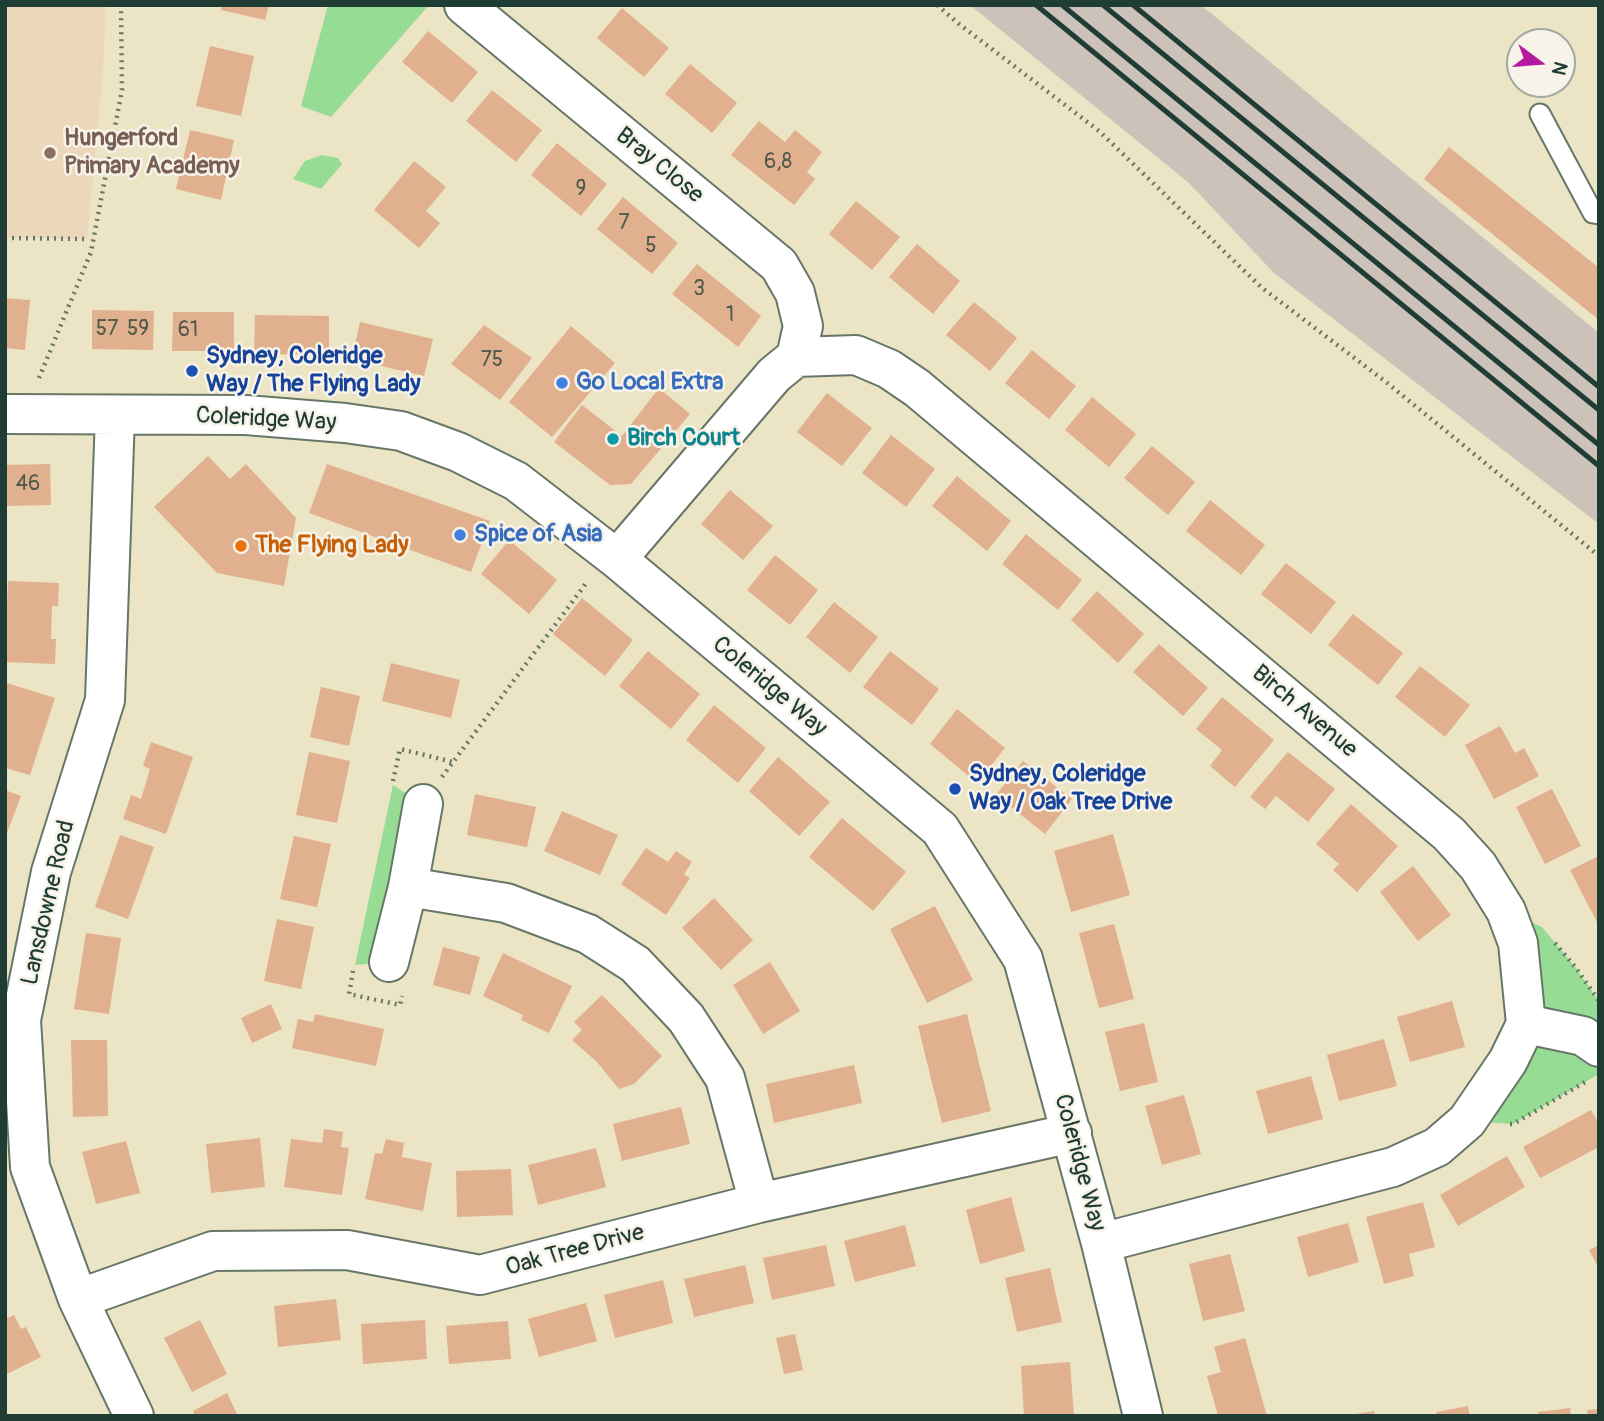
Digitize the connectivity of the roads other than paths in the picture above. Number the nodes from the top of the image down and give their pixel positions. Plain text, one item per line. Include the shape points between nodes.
1 (464, 5) edge
2 (1540, 114) dead end
3 (1599, 214) edge
4 (796, 357) junction
5 (15, 414) edge
6 (115, 415) junction
7 (613, 556) junction
8 (423, 804) road end
9 (408, 887) junction
10 (389, 962) dead end
11 (1526, 1024) junction
12 (1593, 1064) edge
13 (1072, 1133) junction
14 (759, 1203) junction
15 (1101, 1243) junction
16 (78, 1299) junction
17 (127, 1414) edge
18 (1143, 1416) edge

1 - 4 street, Bray Close via 779,265 795,293 803,326
2 - 3 lane via 1593,213
4 - 7 street via 774,375
4 - 11 street, Birch Avenue via 856,355 917,388 1449,834 1478,866 1506,911 1518,943
5 - 6 street, Coleridge Way
6 - 7 street, Coleridge Way via 246,415 401,431 516,481
6 - 16 street, Lansdowne Road via 105,700 51,872 21,1020 30,1167
7 - 13 street, Coleridge Way via 940,829 1023,960
8 - 9 street
9 - 10 street
9 - 14 street via 506,903 588,934 635,964 686,1018 725,1078
11 - 12 street via 1583,1036
11 - 15 street via 1508,1061 1467,1121 1437,1147 1393,1167
13 - 14 street, Oak Tree Drive
13 - 15 street, Coleridge Way
14 - 16 street, Oak Tree Drive via 480,1275 347,1250 213,1251
15 - 18 street, Coleridge Way
16 - 17 street, Lansdowne Road

